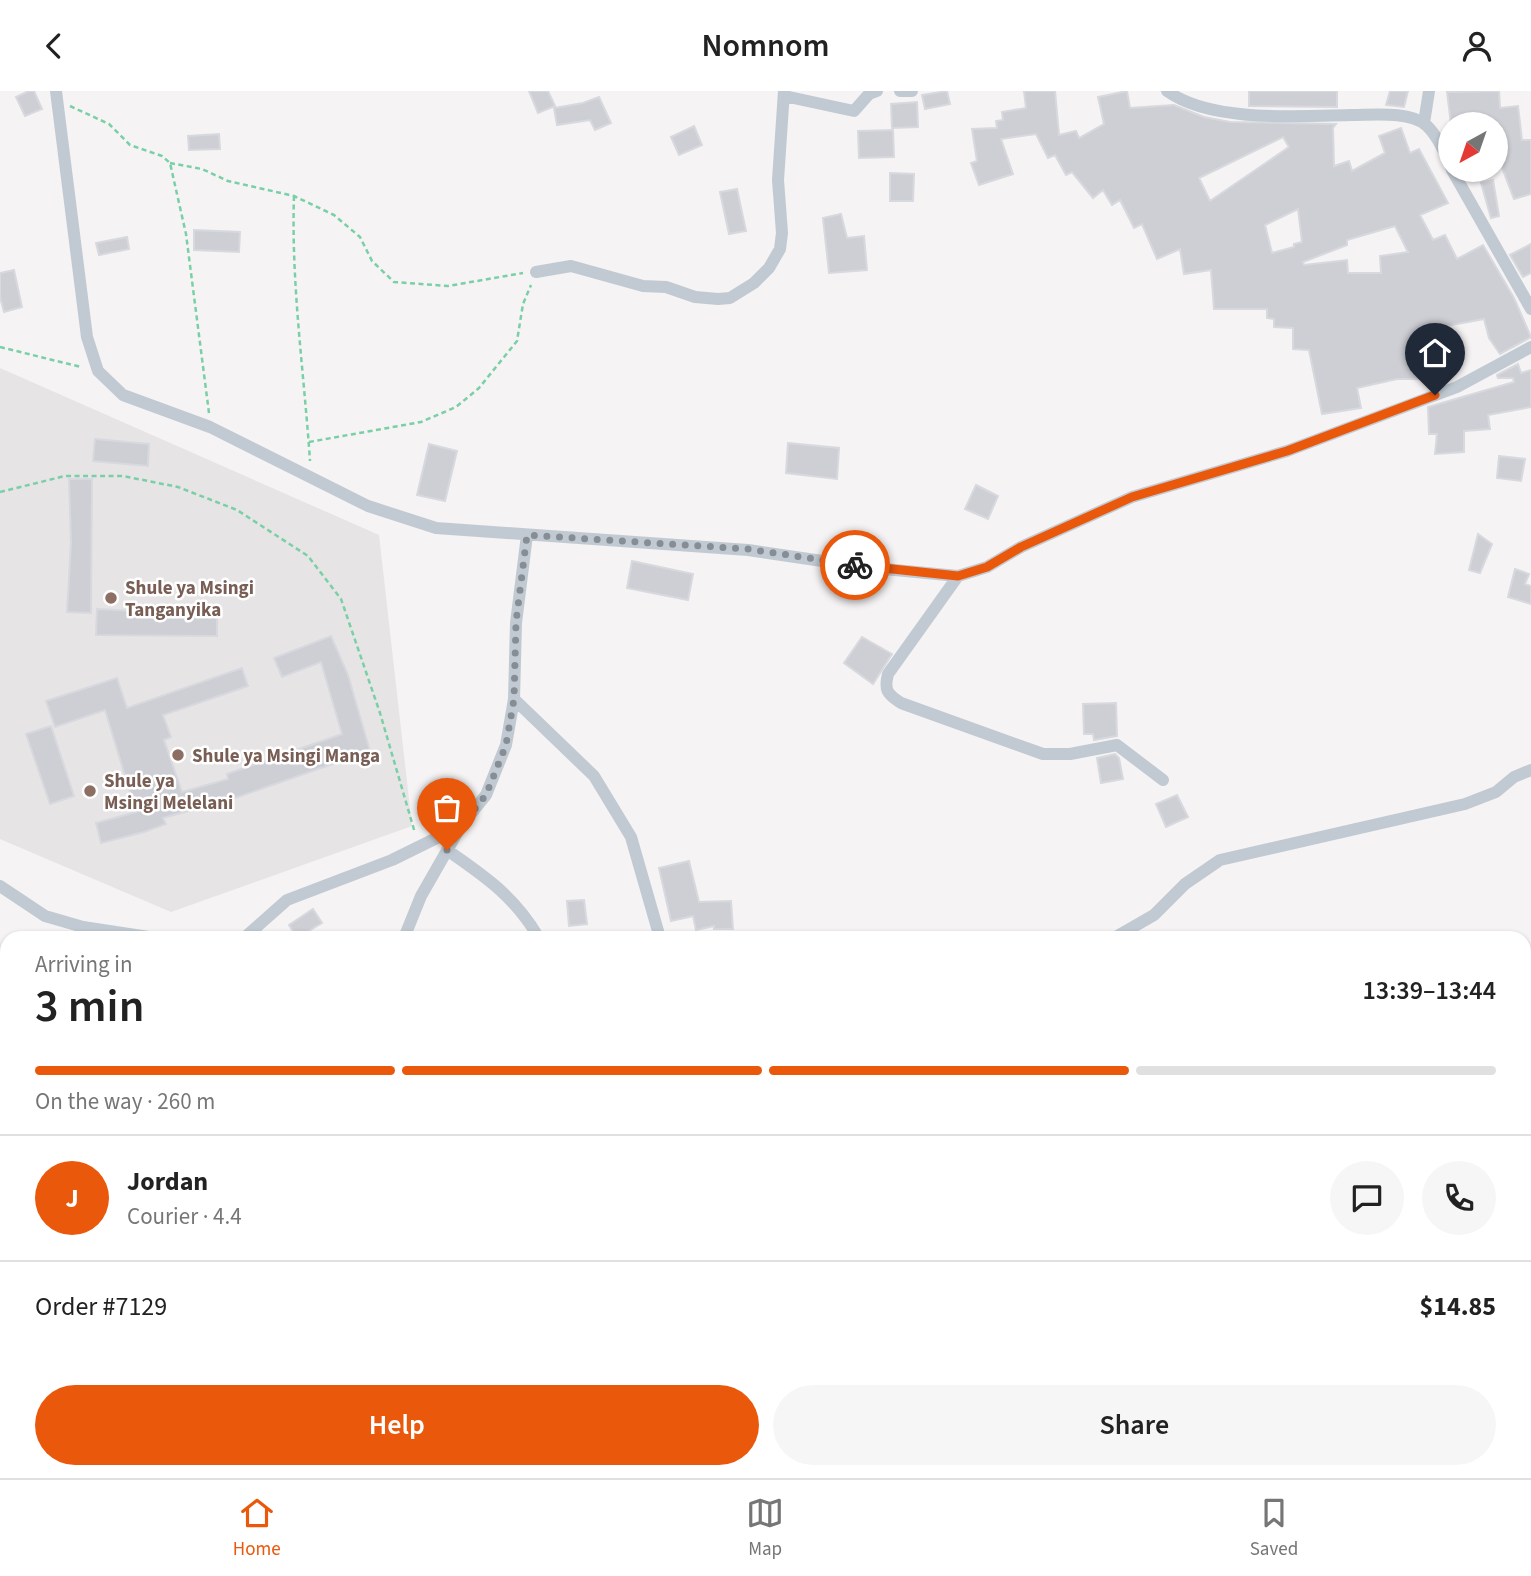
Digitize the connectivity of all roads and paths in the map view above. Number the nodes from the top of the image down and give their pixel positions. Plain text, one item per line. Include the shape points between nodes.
1 (877, 91) edge
2 (900, 91) edge
3 (912, 91) edge
4 (1167, 91) edge
5 (1429, 91) edge
6 (784, 94) edge
7 (57, 96) edge
8 (1424, 123) junction
9 (1438, 140) edge
10 (170, 163) junction
11 (1460, 182) edge
12 (294, 196) junction
13 (536, 271) junction
14 (1531, 309) edge
15 (0, 347) edge
16 (1531, 347) edge
17 (98, 370) junction
18 (210, 427) junction
19 (309, 442) junction
20 (311, 478) junction
21 (0, 492) edge
22 (527, 535) junction
23 (958, 576) junction
24 (514, 699) junction
25 (1531, 770) edge
26 (1163, 780) dead end
27 (461, 826) junction
28 (419, 847) junction
29 (447, 850) junction
30 (0, 886) edge
31 (109, 931) edge
32 (252, 931) edge
33 (407, 931) edge
34 (535, 931) edge
35 (658, 931) edge
36 (1126, 931) edge

1 - 6 street via 854,111
2 - 3 street
4 - 8 street via 1180,101 1207,109 1274,115 1398,116
5 - 8 street
6 - 13 street via 778,180 780,249 754,283 730,298 718,299 643,286 571,266
7 - 10 path via 109,124 130,145
7 - 17 street via 87,337
8 - 9 street
10 - 12 path
10 - 18 path via 186,234
11 - 14 street
12 - 13 path via 334,215 360,237 372,261 394,282 448,286
12 - 19 path via 292,256
13 - 19 path via 523,304 517,341 479,388 456,407 421,422
15 - 17 path
16 - 23 street via 1457,387 1287,451 1132,497 987,567
17 - 18 street via 123,395
18 - 20 street
19 - 20 path
20 - 22 street via 368,506 436,528
21 - 28 path via 65,476 123,476 178,487 237,510 308,556 341,599
22 - 23 street via 748,549
22 - 24 street via 516,622
23 - 26 street via 888,674 888,695 1042,754 1117,745
24 - 27 street via 506,745 486,795
24 - 35 street via 594,776 639,860
25 - 36 street via 1496,792 1465,804 1220,860 1185,884 1154,915
27 - 28 street
27 - 29 street
28 - 32 street via 287,900
29 - 33 street
29 - 34 street via 498,885
30 - 31 street via 45,916

